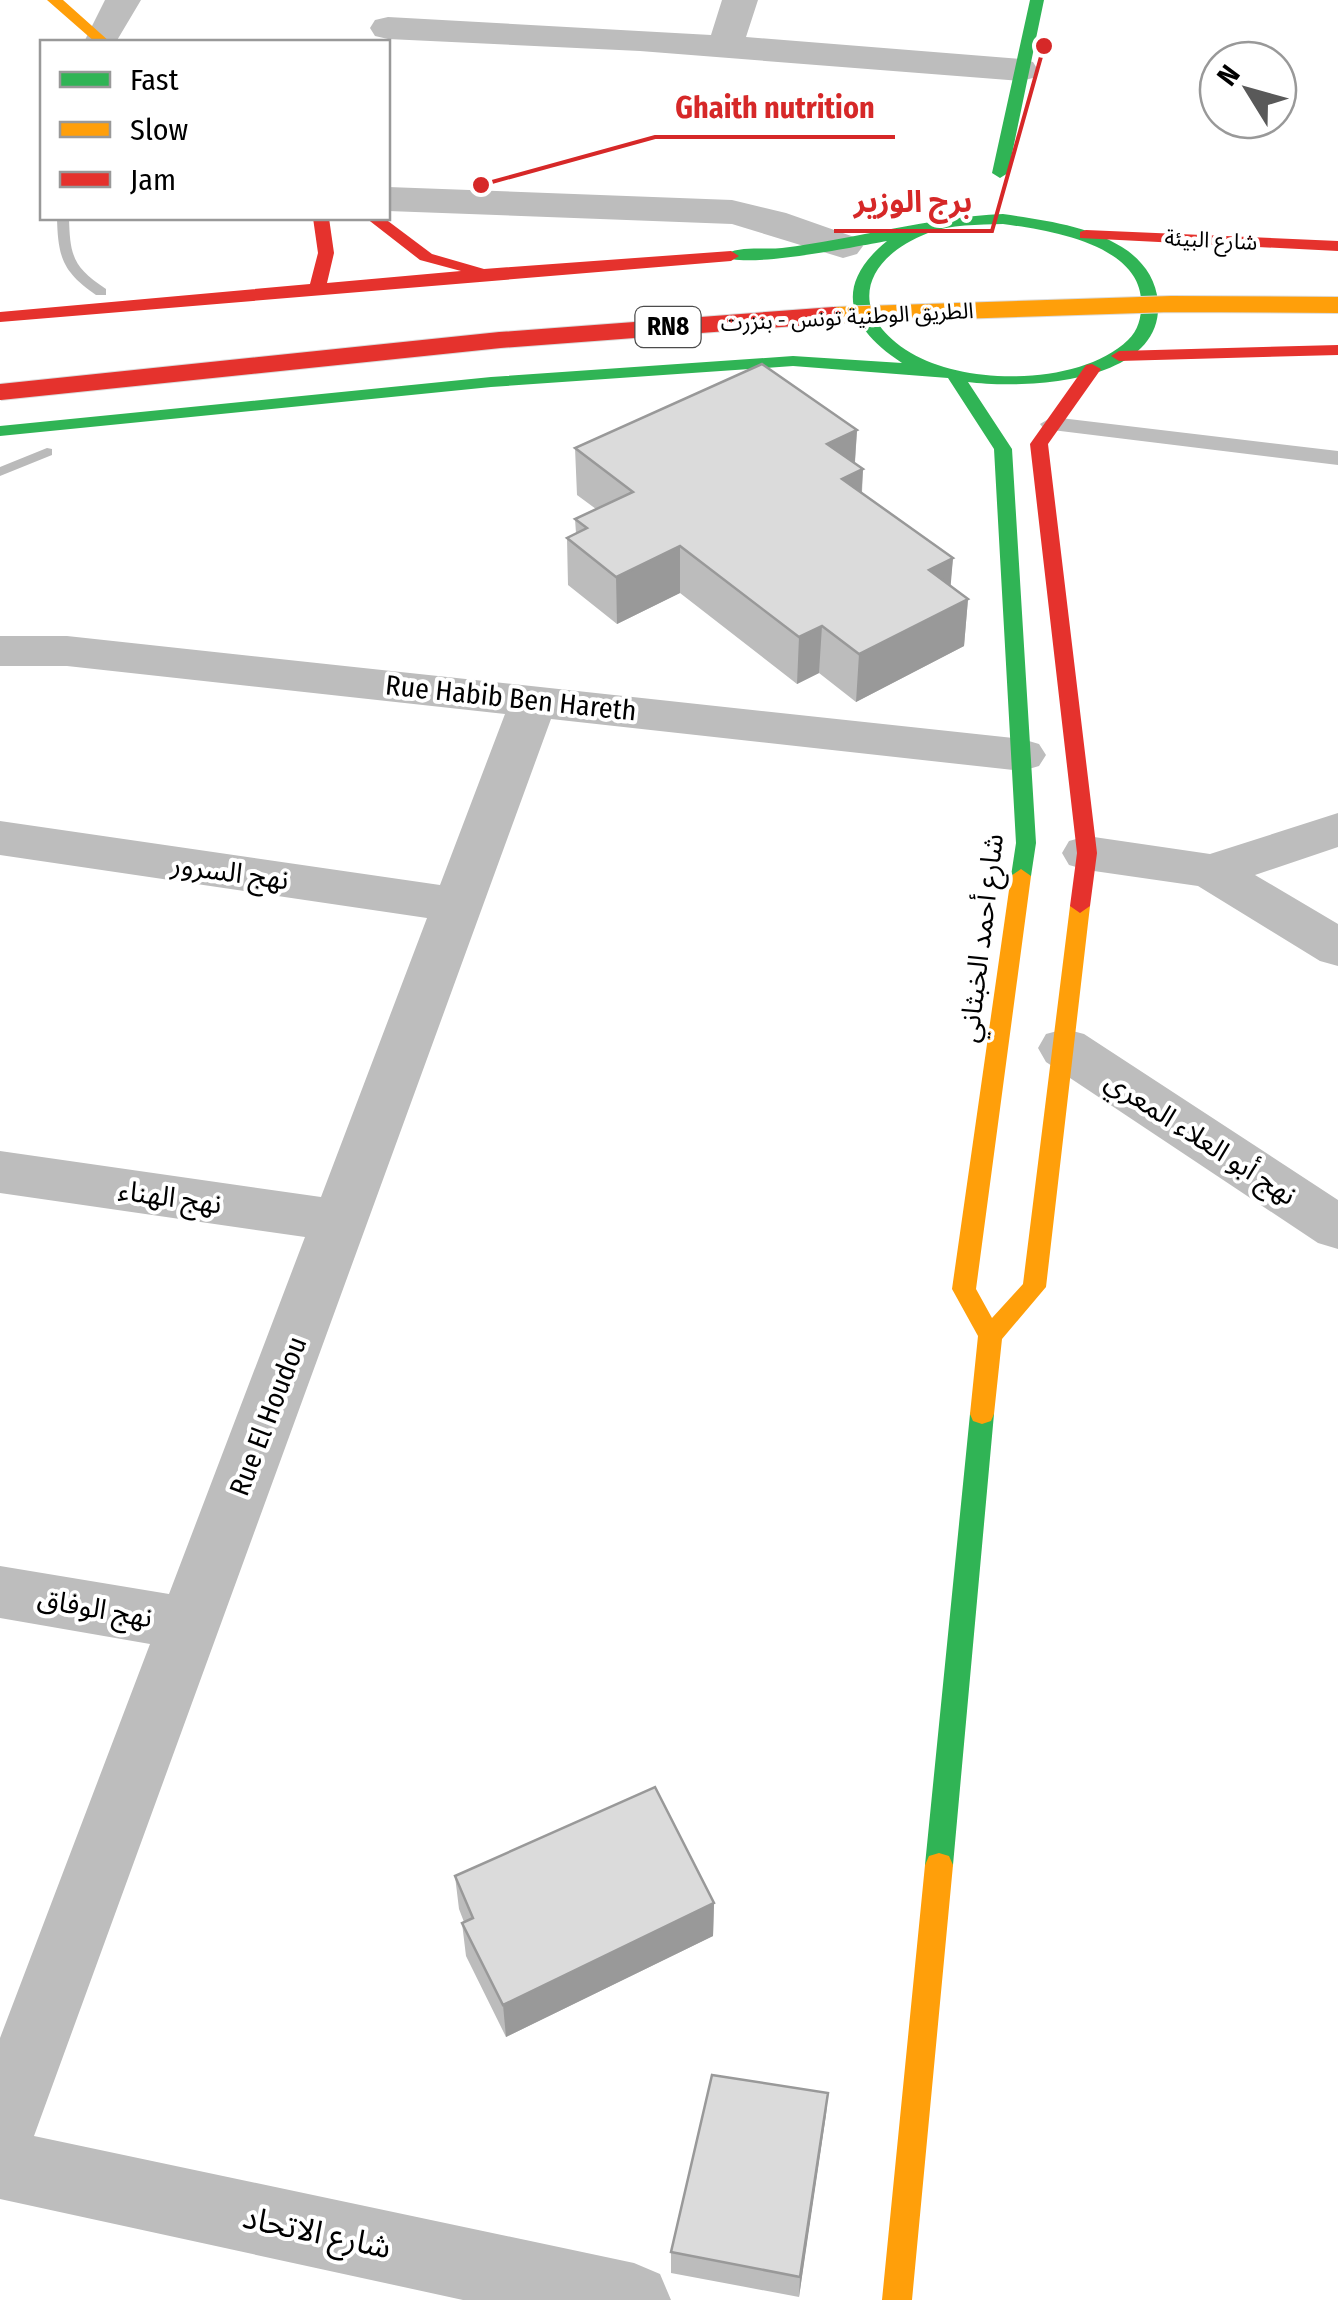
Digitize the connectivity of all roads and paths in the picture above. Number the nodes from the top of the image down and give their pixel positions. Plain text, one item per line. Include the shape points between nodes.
1 (54, 0) edge
2 (124, 0) edge
3 (740, 0) edge
4 (1037, 0) edge
5 (389, 24) edge
6 (101, 40) edge
7 (103, 40) edge
8 (725, 48) junction
9 (1020, 70) junction
10 (1001, 188) junction
11 (390, 199) edge
12 (322, 220) edge
13 (377, 220) edge
14 (950, 222) junction
15 (1056, 226) junction
16 (918, 230) junction
17 (1085, 234) junction
18 (843, 246) junction
19 (1338, 246) edge
20 (494, 273) junction
21 (1163, 275) dead end
22 (1107, 276) dead end
23 (882, 284) dead end
24 (844, 286) dead end
25 (317, 288) junction
26 (1338, 305) edge
27 (0, 317) edge
28 (1338, 350) edge
29 (1119, 356) junction
30 (1092, 369) junction
31 (947, 372) junction
32 (0, 392) edge
33 (1052, 424) junction
34 (0, 431) edge
35 (1338, 458) edge
36 (0, 651) edge
37 (534, 700) junction
38 (1022, 755) junction
39 (1338, 830) edge
40 (0, 838) edge
41 (1088, 854) junction
42 (1211, 871) junction
43 (460, 905) junction
44 (1338, 948) edge
45 (1064, 1048) junction
46 (0, 1172) edge
47 (341, 1222) junction
48 (1338, 1228) edge
49 (990, 1336) junction
50 (0, 1592) edge
51 (190, 1624) junction
52 (0, 2132) edge
53 (0, 2164) edge
54 (634, 2300) edge
55 (896, 2300) edge

1 - 6 main road
2 - 7 street
3 - 8 street
4 - 9 main road
5 - 8 street via 645,27
8 - 9 street
9 - 10 main road
10 - 14 main road
10 - 15 main road
11 - 18 street via 732,212
12 - 25 main road via 327,254
13 - 20 main road via 426,257
14 - 15 main road via 1003,218
14 - 16 main road
15 - 17 main road
16 - 18 main road
16 - 31 main road via 883,248 862,272 856,300 869,327 898,352
17 - 19 main road, شارع البيئة
17 - 29 main road via 1121,254 1145,279 1154,306 1144,333
18 - 20 main road
20 - 25 main road
21 - 22 main road
23 - 24 main road, الطريق الوطنية تونس - بنزرت
25 - 27 main road
26 - 32 main road, الطريق الوطنية تونس - بنزرت / RN8, bridge via 1014,308 568,333
28 - 29 main road
29 - 30 main road
30 - 31 main road via 1001,381
30 - 33 main road
31 - 34 main road via 793,361 491,382
31 - 38 main road, شارع أحمد الخبثاني via 1003,449
33 - 35 lane
33 - 41 main road via 1039,444
36 - 37 street, Rue Habib Ben Hareth via 67,651
37 - 38 street, Rue Habib Ben Hareth
37 - 43 street, Rue El Houdou
38 - 49 main road, شارع أحمد الخبثاني via 1026,843 964,1289
39 - 42 street
40 - 43 street, نهج السرور
41 - 42 street
41 - 45 main road
42 - 44 street
43 - 47 street, Rue El Houdou
45 - 48 street, نهج أبو العلاء المعري
45 - 49 main road via 1034,1287
46 - 47 street, نهج الهناء
47 - 51 street, Rue El Houdou
49 - 55 main road
50 - 51 street, نهج الوفاق
51 - 52 street, Rue El Houdou
53 - 54 street, شارع الاتحاد

